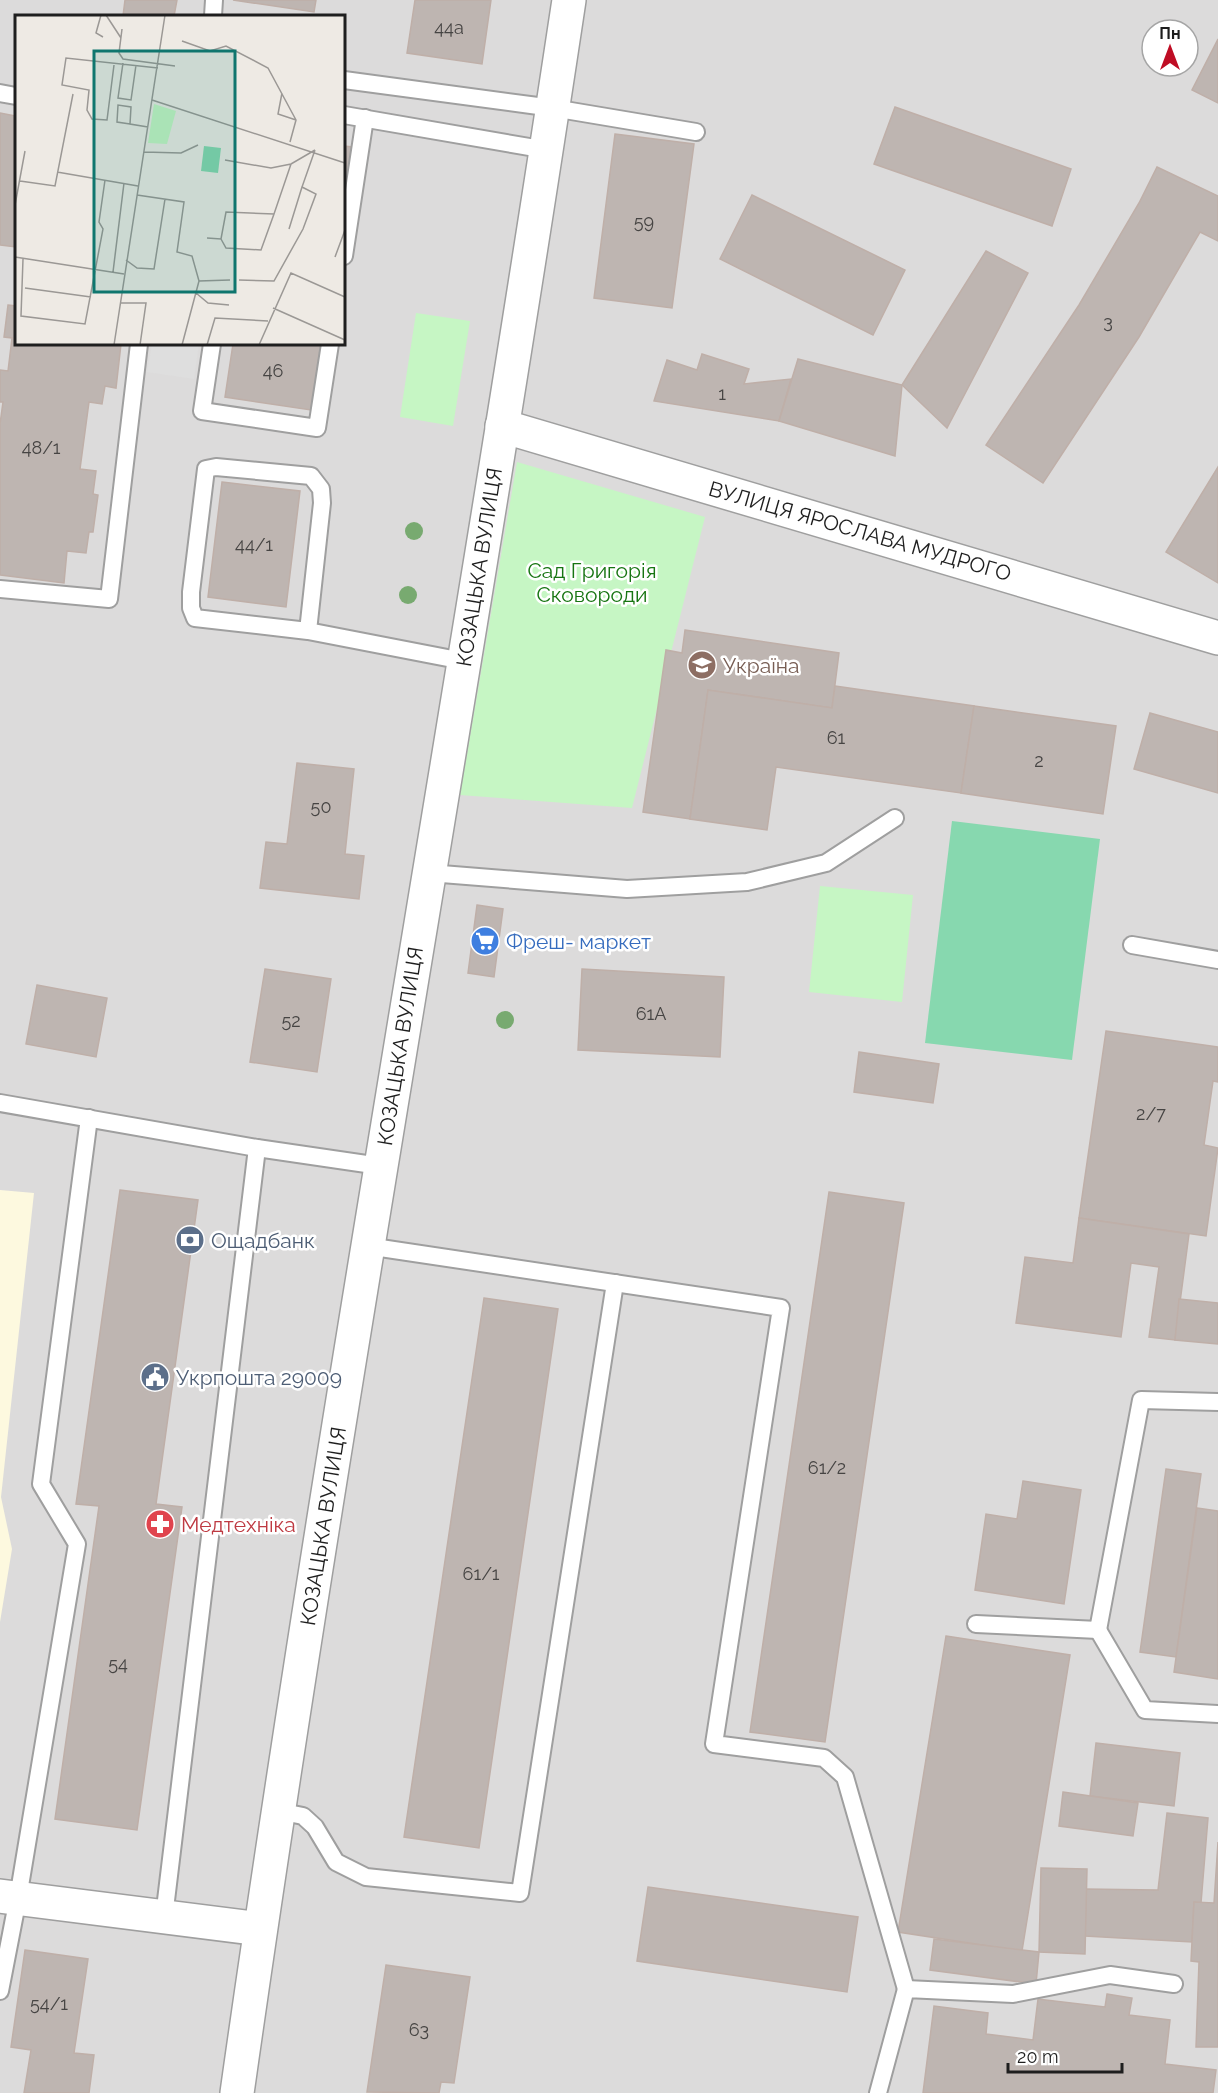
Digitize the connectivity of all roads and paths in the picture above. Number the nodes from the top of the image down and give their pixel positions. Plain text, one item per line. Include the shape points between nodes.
1 (214, 0) edge
2 (569, 0) edge
3 (213, 15) edge
4 (345, 80) edge
5 (0, 93) edge
6 (15, 96) edge
7 (553, 108) junction
8 (345, 115) edge
9 (365, 118) junction
10 (696, 132) dead end
11 (547, 150) junction
12 (345, 249) edge
13 (138, 345) edge
14 (212, 345) edge
15 (330, 345) edge
16 (502, 426) junction
17 (0, 589) edge
18 (308, 631) junction
19 (1218, 638) edge
20 (463, 661) junction
21 (895, 818) dead end
22 (429, 873) junction
23 (1132, 945) dead end
24 (1218, 960) edge
25 (0, 1103) edge
26 (89, 1118) junction
27 (258, 1148) junction
28 (380, 1166) junction
29 (368, 1246) junction
30 (615, 1283) junction
31 (1218, 1402) edge
32 (976, 1623) dead end
33 (1098, 1630) junction
34 (1218, 1714) edge
35 (278, 1811) junction
36 (9, 1897) edge
37 (164, 1917) junction
38 (260, 1929) junction
39 (1174, 1984) dead end
40 (906, 1989) junction
41 (0, 1991) edge
42 (237, 2093) edge
43 (878, 2093) edge

1 - 3 lane
2 - 7 street, КОЗАЦЬКА ВУЛИЦЯ
4 - 7 lane
5 - 6 lane
7 - 10 lane
7 - 11 street, КОЗАЦЬКА ВУЛИЦЯ
8 - 9 lane
9 - 11 lane
9 - 12 lane
11 - 16 street, КОЗАЦЬКА ВУЛИЦЯ
13 - 17 lane via 109,599
14 - 15 lane via 202,411 317,428
16 - 19 street, ВУЛИЦЯ ЯРОСЛАВА МУДРОГО
16 - 20 street, КОЗАЦЬКА ВУЛИЦЯ
18 - 18 lane via 195,618 192,592 206,470 216,467 311,477 321,489
18 - 20 lane
20 - 22 street, КОЗАЦЬКА ВУЛИЦЯ
21 - 22 lane via 826,863 747,882 627,889
22 - 28 street, КОЗАЦЬКА ВУЛИЦЯ
23 - 24 lane
25 - 26 lane
26 - 27 lane
26 - 36 lane via 41,1484 76,1544
27 - 28 lane
27 - 37 lane
28 - 29 street, КОЗАЦЬКА ВУЛИЦЯ
29 - 30 lane
29 - 35 street, КОЗАЦЬКА ВУЛИЦЯ
30 - 35 lane via 520,1893 366,1877 336,1862 315,1827 303,1816
30 - 40 lane via 781,1308 714,1744 824,1758 845,1778
31 - 33 lane via 1141,1400
32 - 33 lane
33 - 34 lane via 1144,1710
35 - 38 street, КОЗАЦЬКА ВУЛИЦЯ
36 - 37 street
36 - 41 lane
37 - 38 street
38 - 42 street, КОЗАЦЬКА ВУЛИЦЯ
39 - 40 lane via 1110,1975 1013,1994
40 - 43 lane

